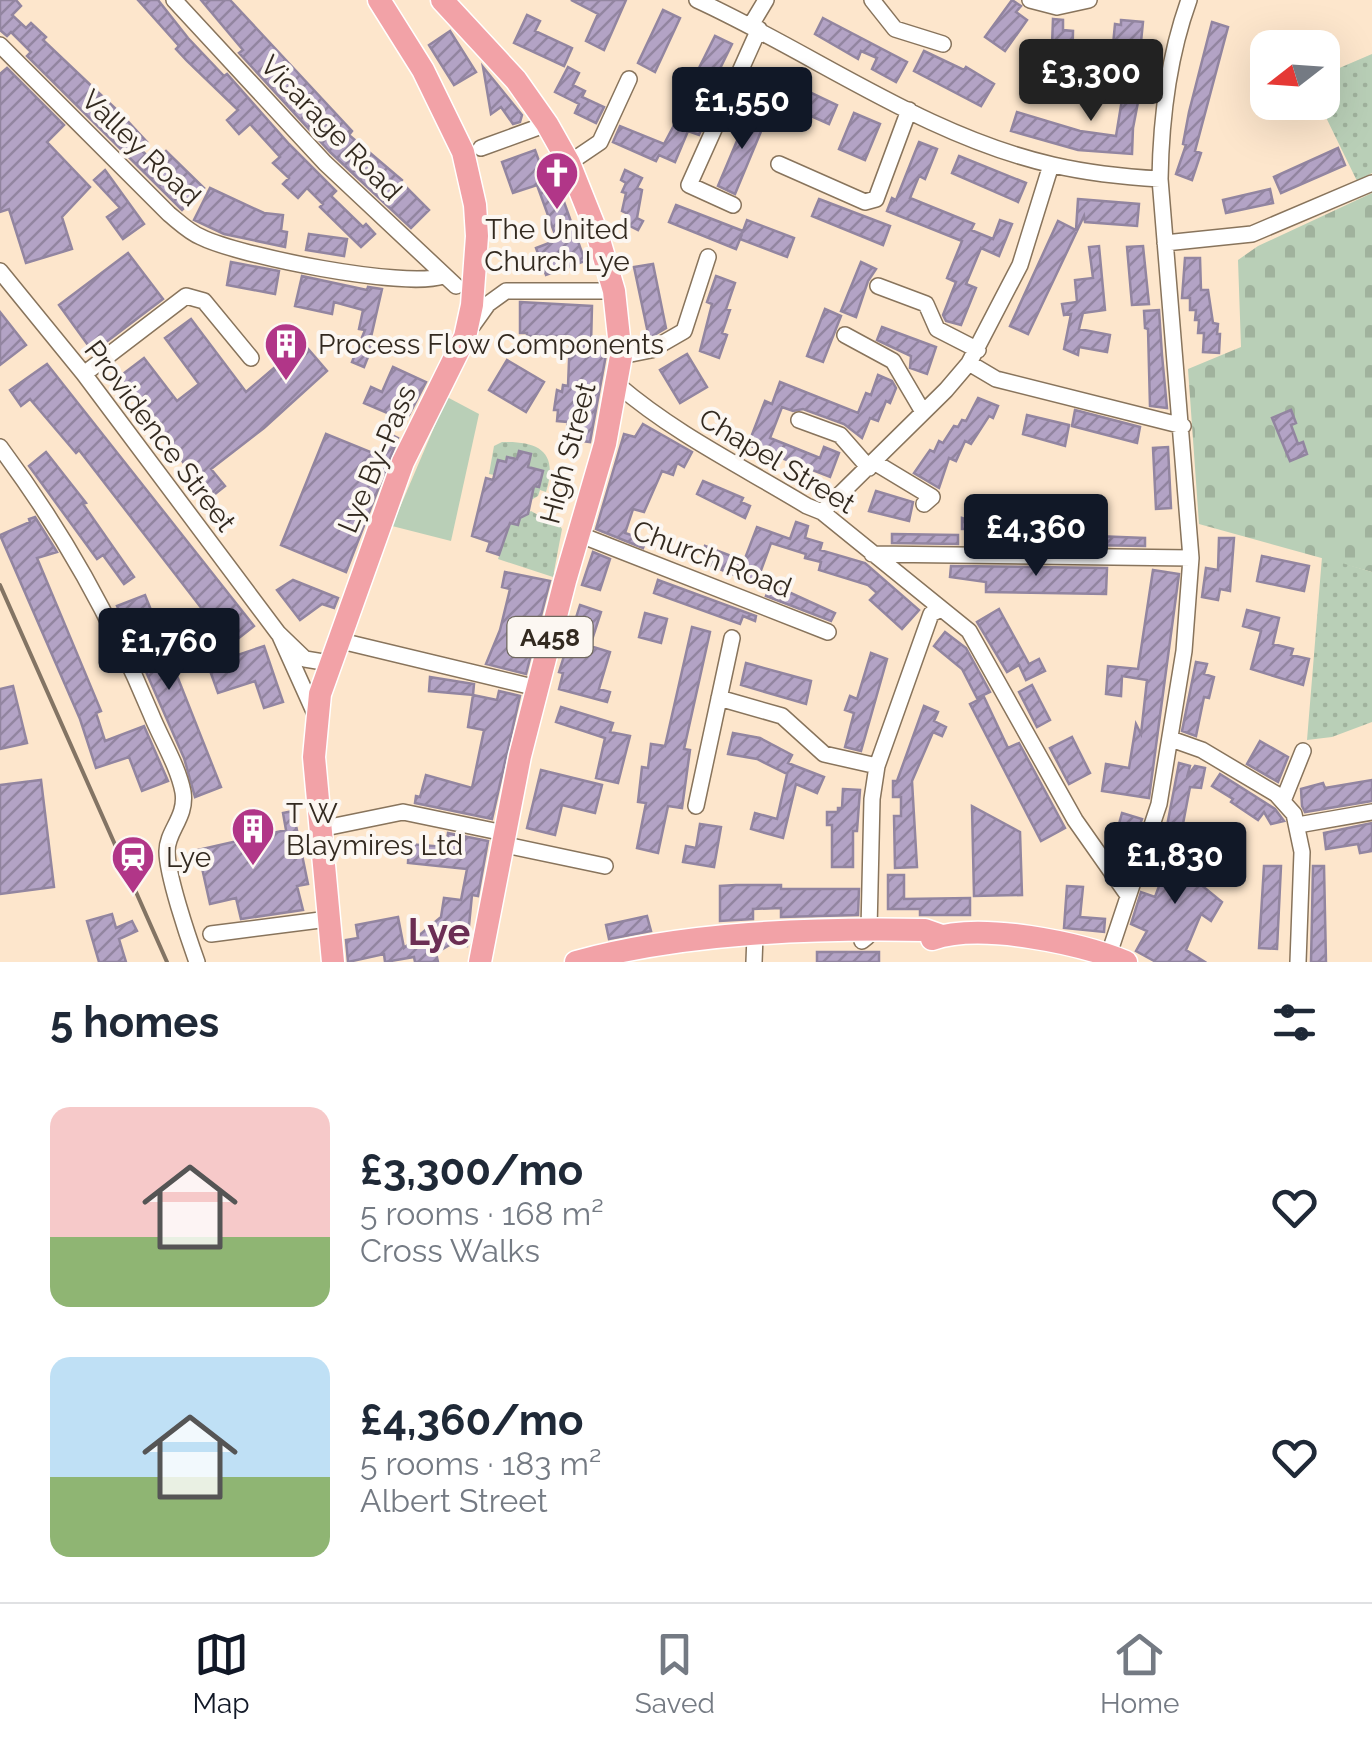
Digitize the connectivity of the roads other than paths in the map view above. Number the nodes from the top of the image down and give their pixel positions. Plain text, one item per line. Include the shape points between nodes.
1 (174, 0) edge
2 (378, 0) edge
3 (442, 0) edge
4 (697, 0) edge
5 (766, 0) edge
6 (872, 0) edge
7 (1030, 0) edge
8 (1089, 0) edge
9 (1189, 0) edge
10 (755, 27) junction
11 (943, 44) dead end
12 (0, 45) edge
13 (629, 80) dead end
14 (909, 110) junction
15 (547, 124) junction
16 (480, 148) dead end
17 (569, 164) junction
18 (779, 164) dead end
19 (1052, 165) junction
20 (1160, 179) junction
21 (1372, 183) edge
22 (733, 205) dead end
23 (1165, 243) junction
24 (708, 257) dead end
25 (0, 272) edge
26 (449, 281) joint
27 (878, 286) dead end
28 (614, 291) junction
29 (845, 335) dead end
30 (465, 337) junction
31 (621, 356) junction
32 (973, 356) junction
33 (250, 358) dead end
34 (84, 374) junction
35 (618, 385) junction
36 (643, 408) junction
37 (923, 412) junction
38 (612, 416) junction
39 (799, 420) dead end
40 (1182, 426) junction
41 (0, 447) edge
42 (871, 465) junction
43 (924, 504) dead end
44 (822, 512) junction
45 (578, 534) junction
46 (872, 554) junction
47 (1191, 558) junction
48 (939, 610) junction
49 (828, 632) dead end
50 (278, 633) junction
51 (732, 638) dead end
52 (337, 640) junction
53 (328, 663) junction
54 (537, 688) junction
55 (719, 698) junction
56 (316, 716) junction
57 (1171, 739) junction
58 (1303, 751) dead end
59 (877, 766) junction
60 (1283, 801) junction
61 (696, 806) dead end
62 (1372, 812) edge
63 (1298, 825) junction
64 (320, 829) junction
65 (502, 839) junction
66 (605, 866) dead end
67 (1127, 894) junction
68 (328, 919) junction
69 (212, 934) dead end
70 (865, 935) junction
71 (755, 936) junction
72 (1114, 960) edge
73 (197, 962) edge
74 (333, 962) edge
75 (480, 962) edge
76 (576, 962) edge
77 (754, 962) edge
78 (1298, 962) edge

1 - 26 street, Vicarage Road via 325,163
2 - 30 highway, Lye By-Pass via 447,116 470,178 477,236
3 - 15 highway, High Street / A458
4 - 10 street
5 - 10 street
6 - 11 street via 895,29
7 - 8 street via 1057,7
9 - 20 street via 1169,68
10 - 14 street
10 - 22 street via 689,185
12 - 26 street, Valley Road via 200,237 386,278
13 - 17 street via 600,142
14 - 18 street via 876,200 865,202
14 - 19 street
15 - 16 street
15 - 17 highway, High Street / A458
17 - 28 highway, High Street / A458
19 - 20 street
19 - 32 street via 1020,265
20 - 23 street
21 - 23 street via 1252,234
23 - 40 street
24 - 31 street via 684,331 651,350
25 - 34 street, Providence Street
27 - 32 street via 926,304 938,330
28 - 30 street via 506,291
28 - 31 highway, High Street / A458
29 - 37 street via 893,361
30 - 52 highway, Lye By-Pass via 403,462
31 - 35 highway, High Street / A458
32 - 37 street
32 - 40 street via 996,379
33 - 34 street via 204,300 186,296
34 - 50 street, Providence Street
35 - 36 street, Chapel Street
35 - 38 highway, High Street / A458
36 - 38 street
36 - 44 street, Chapel Street
37 - 42 street
38 - 45 highway, High Street / A458
39 - 42 street via 840,435
40 - 47 street
41 - 73 street via 107,614 175,771 183,808 167,852
42 - 43 street via 932,497
42 - 44 street
44 - 46 street, Chapel Street
45 - 49 street, Church Road
45 - 54 highway, High Street / A458
46 - 47 street
46 - 48 street, Chapel Street
47 - 57 street
48 - 59 street via 931,614
48 - 67 street, Chapel Street via 969,631 986,656 1075,820
50 - 53 street, Providence Street via 305,659
50 - 56 street, Providence Street
51 - 55 street
52 - 53 highway, Lye By-Pass
52 - 54 street
53 - 56 highway, Lye By-Pass
54 - 65 highway, High Street / A458
55 - 59 street via 782,716 824,754
55 - 61 street
56 - 64 highway, Lye By-Pass
57 - 60 street via 1202,750
57 - 67 street via 1159,804
58 - 60 street
59 - 70 street
60 - 63 street
62 - 63 street
63 - 78 street
64 - 65 street via 402,812
64 - 68 highway, Lye By-Pass
65 - 66 street
65 - 75 highway, High Street / A458
67 - 72 street
68 - 69 street
68 - 74 highway, Lye By-Pass
70 - 71 highway via 810,928
70 - 72 highway via 925,930 936,938 1040,938
71 - 76 highway
71 - 77 street

